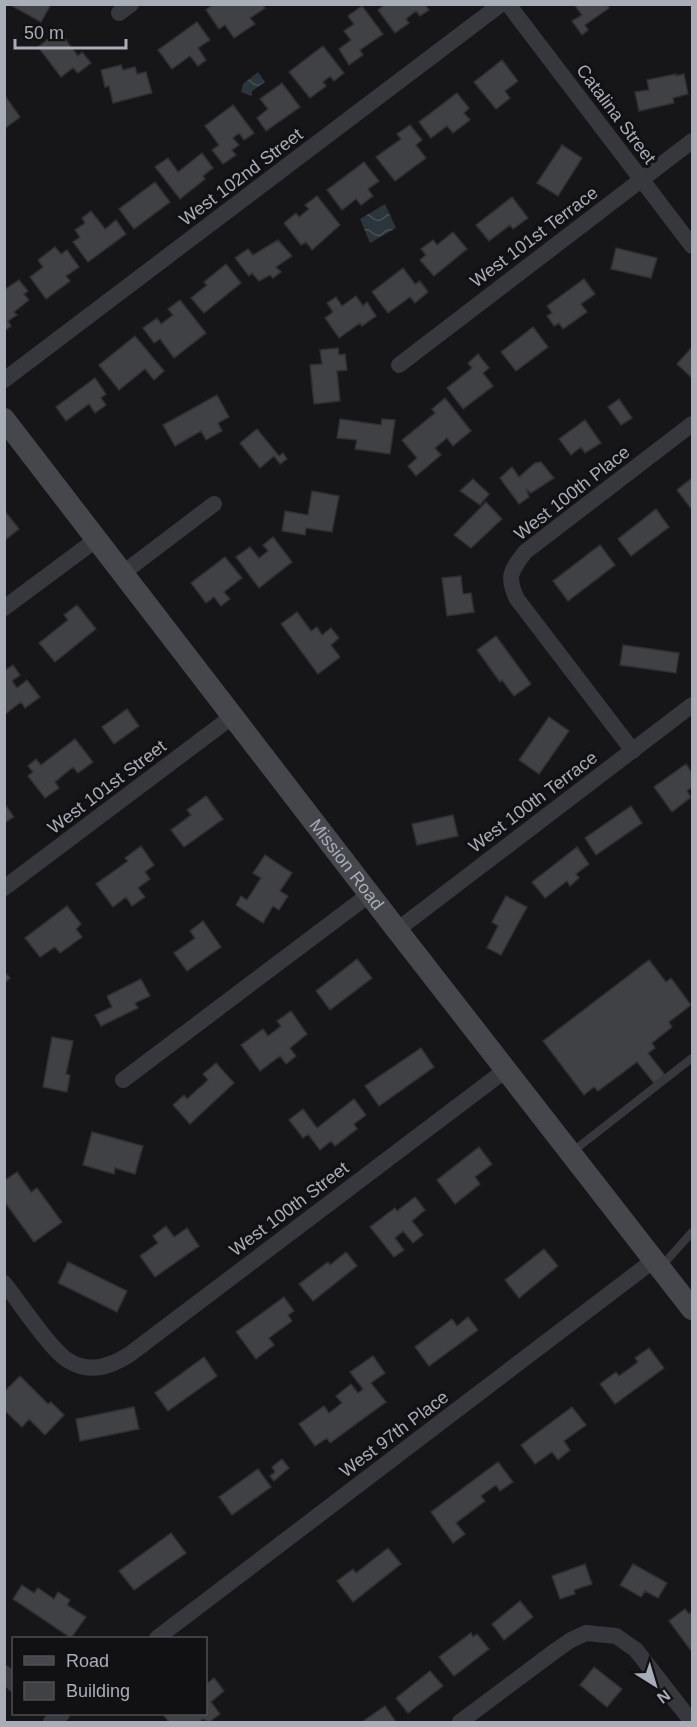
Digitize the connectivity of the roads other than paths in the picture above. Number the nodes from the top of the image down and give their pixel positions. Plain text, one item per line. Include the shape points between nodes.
1 (501, 4) edge
2 (508, 4) edge
3 (693, 141) edge
4 (642, 180) junction
5 (693, 246) edge
6 (399, 365) dead end
7 (4, 380) edge
8 (4, 419) edge
9 (693, 424) edge
10 (214, 504) dead end
11 (97, 539) junction
12 (123, 573) junction
13 (4, 608) edge
14 (693, 705) edge
15 (233, 716) junction
16 (633, 751) junction
17 (4, 888) edge
18 (370, 894) junction
19 (397, 930) junction
20 (693, 1058) edge
21 (507, 1069) junction
22 (123, 1080) dead end
23 (571, 1152) junction
24 (693, 1232) edge
25 (657, 1264) junction
26 (4, 1283) edge
27 (693, 1309) edge
28 (158, 1637) edge
29 (460, 1722) edge
30 (692, 1722) edge

1 - 7 street, West 102nd Street
2 - 4 street, Catalina Street
3 - 4 street, West 101st Terrace
4 - 5 street, Catalina Street
4 - 6 street, West 101st Terrace
8 - 11 main road, Mission Road
9 - 16 street, West 100th Place via 525,552 511,571 511,586 517,599
10 - 12 street
11 - 12 main road, Mission Road
11 - 13 street
12 - 15 main road, Mission Road
14 - 16 street, West 100th Terrace
15 - 17 street, West 101st Street
15 - 18 main road, Mission Road
16 - 19 street, West 100th Terrace
18 - 19 main road, Mission Road
18 - 22 street
19 - 21 main road, Mission Road
20 - 23 lane
21 - 23 main road, Mission Road
21 - 26 street, West 100th Street via 113,1365 90,1368 69,1362
23 - 25 main road, Mission Road
24 - 25 lane
25 - 27 main road, Mission Road
25 - 28 street, West 97th Place
29 - 30 street via 570,1640 586,1633 616,1636 636,1650

